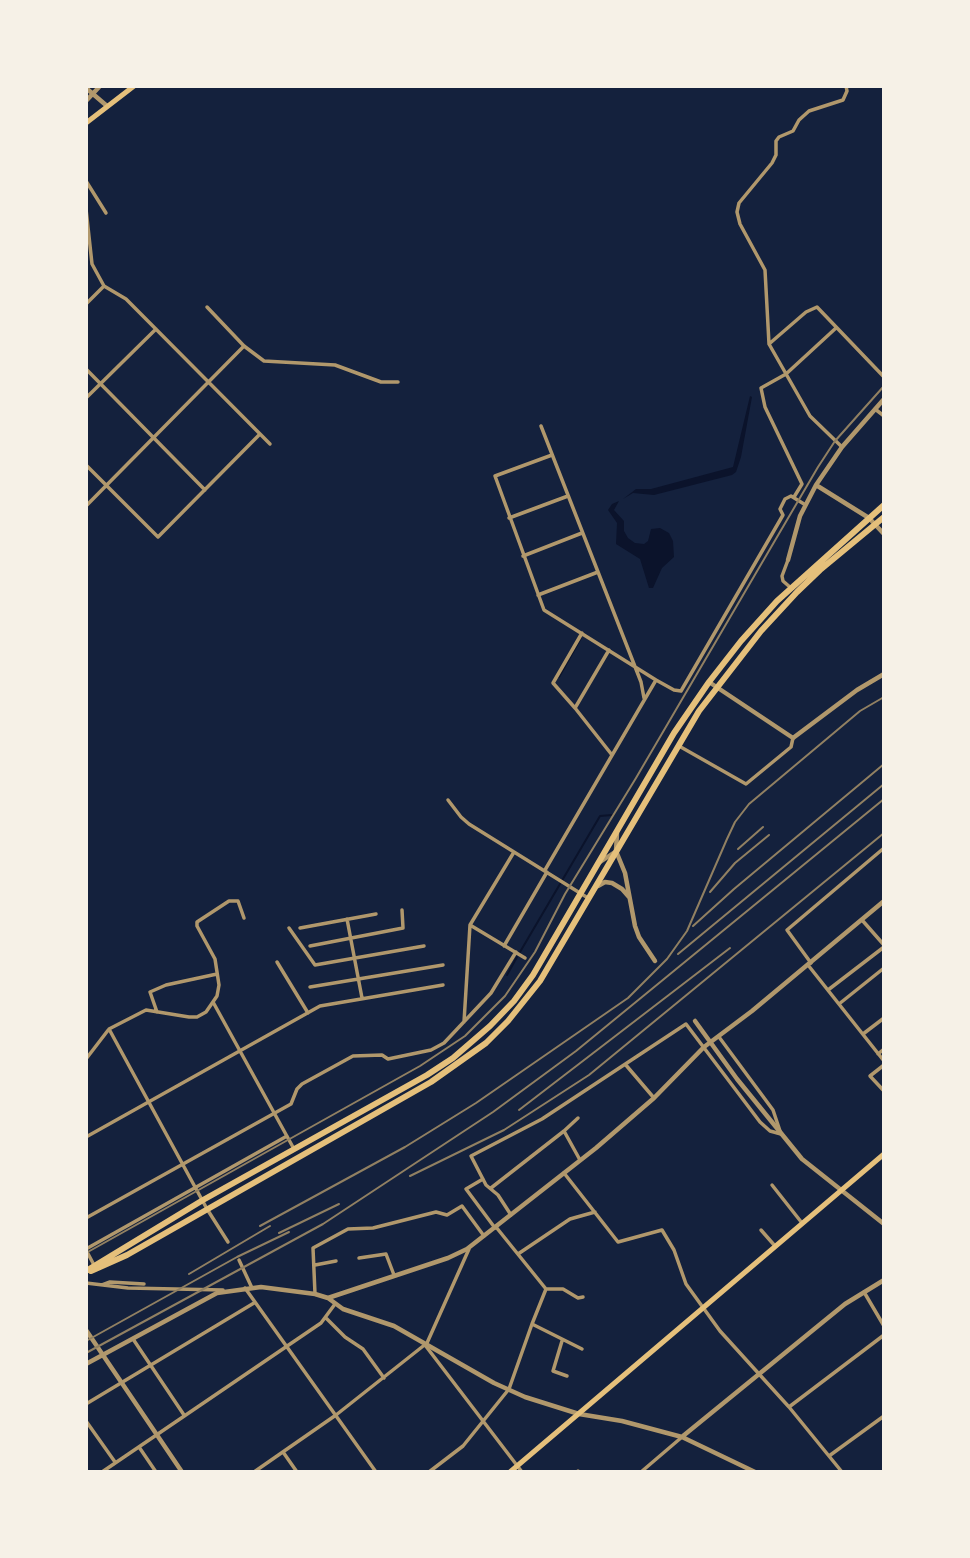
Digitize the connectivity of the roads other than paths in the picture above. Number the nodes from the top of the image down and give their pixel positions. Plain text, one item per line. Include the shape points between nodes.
1 (100, 86) edge
2 (134, 86) edge
3 (846, 86) edge
4 (86, 88) edge
5 (91, 94) junction
6 (86, 101) edge
7 (107, 106) junction
8 (86, 122) edge
9 (86, 181) edge
10 (86, 207) edge
11 (106, 213) dead end
12 (104, 286) junction
13 (86, 304) edge
14 (207, 307) dead end
15 (836, 328) junction
16 (156, 329) junction
17 (769, 344) junction
18 (244, 346) junction
19 (86, 369) edge
20 (786, 373) junction
21 (884, 377) edge
22 (208, 382) junction
23 (398, 382) dead end
24 (100, 384) junction
25 (86, 398) edge
26 (884, 399) edge
27 (876, 409) junction
28 (884, 416) edge
29 (541, 426) dead end
30 (260, 434) junction
31 (153, 437) junction
32 (270, 444) dead end
33 (842, 447) junction
34 (552, 455) junction
35 (86, 465) edge
36 (106, 485) junction
37 (816, 485) junction
38 (205, 489) junction
39 (568, 496) junction
40 (794, 497) junction
41 (804, 503) junction
42 (884, 505) edge
43 (86, 506) edge
44 (869, 517) junction
45 (884, 517) edge
46 (509, 518) junction
47 (881, 524) edge
48 (582, 533) junction
49 (884, 534) edge
50 (523, 556) junction
51 (788, 560) joint
52 (598, 572) junction
53 (791, 588) junction
54 (538, 595) junction
55 (582, 633) junction
56 (609, 650) junction
57 (634, 666) junction
58 (884, 674) edge
59 (656, 680) junction
60 (709, 682) junction
61 (717, 688) junction
62 (644, 701) junction
63 (575, 708) junction
64 (793, 738) junction
65 (678, 745) junction
66 (612, 755) junction
67 (448, 800) dead end
68 (617, 831) junction
69 (884, 848) edge
70 (616, 851) junction
71 (514, 852) junction
72 (600, 862) junction
73 (546, 871) junction
74 (582, 894) junction
75 (590, 895) junction
76 (629, 898) junction
77 (884, 901) edge
78 (402, 910) dead end
79 (376, 914) dead end
80 (244, 918) dead end
81 (347, 919) junction
82 (862, 920) junction
83 (470, 925) junction
84 (289, 928) dead end
85 (300, 928) dead end
86 (351, 938) junction
87 (310, 946) dead end
88 (424, 946) dead end
89 (504, 946) junction
90 (884, 946) edge
91 (516, 952) junction
92 (355, 958) junction
93 (525, 958) dead end
94 (655, 961) dead end
95 (277, 962) dead end
96 (809, 964) junction
97 (443, 965) dead end
98 (884, 968) edge
99 (216, 974) junction
100 (359, 979) junction
101 (443, 985) dead end
102 (310, 987) dead end
103 (828, 990) junction
104 (362, 998) junction
105 (213, 1002) junction
106 (838, 1004) junction
107 (157, 1012) junction
108 (308, 1013) junction
109 (884, 1018) edge
110 (695, 1021) dead end
111 (464, 1022) junction
112 (109, 1029) junction
113 (863, 1034) junction
114 (719, 1037) junction
115 (704, 1047) junction
116 (884, 1049) edge
117 (240, 1051) junction
118 (878, 1054) junction
119 (86, 1059) edge
120 (884, 1063) edge
121 (625, 1064) junction
122 (884, 1091) edge
123 (653, 1098) junction
124 (149, 1102) junction
125 (274, 1113) junction
126 (578, 1118) dead end
127 (564, 1130) junction
128 (781, 1134) junction
129 (287, 1136) junction
130 (86, 1138) edge
131 (294, 1149) junction
132 (884, 1154) edge
133 (580, 1160) junction
134 (183, 1164) junction
135 (564, 1173) junction
136 (482, 1179) junction
137 (772, 1185) dead end
138 (196, 1188) junction
139 (491, 1188) junction
140 (840, 1191) junction
141 (203, 1200) junction
142 (207, 1209) junction
143 (595, 1212) junction
144 (511, 1215) junction
145 (86, 1218) edge
146 (802, 1223) junction
147 (884, 1224) edge
148 (495, 1228) junction
149 (761, 1230) dead end
150 (484, 1236) junction
151 (228, 1242) dead end
152 (775, 1246) junction
153 (470, 1247) junction
154 (86, 1250) edge
155 (518, 1254) junction
156 (359, 1258) dead end
157 (239, 1260) dead end
158 (336, 1261) dead end
159 (94, 1265) junction
160 (314, 1265) junction
161 (86, 1272) edge
162 (394, 1276) junction
163 (884, 1280) edge
164 (86, 1283) edge
165 (145, 1284) dead end
166 (101, 1286) junction
167 (252, 1288) junction
168 (245, 1289) junction
169 (545, 1289) junction
170 (229, 1290) junction
171 (864, 1292) junction
172 (315, 1294) junction
173 (583, 1297) dead end
174 (328, 1298) junction
175 (254, 1303) junction
176 (335, 1304) junction
177 (704, 1308) junction
178 (326, 1318) junction
179 (532, 1324) junction
180 (884, 1326) edge
181 (86, 1329) edge
182 (884, 1335) edge
183 (133, 1339) junction
184 (562, 1341) junction
185 (426, 1344) junction
186 (285, 1346) junction
187 (582, 1349) dead end
188 (102, 1354) junction
189 (86, 1364) edge
190 (150, 1365) junction
191 (758, 1374) junction
192 (567, 1376) dead end
193 (384, 1378) junction
194 (121, 1383) junction
195 (509, 1390) junction
196 (86, 1404) edge
197 (789, 1406) junction
198 (579, 1414) junction
199 (336, 1415) junction
200 (184, 1416) junction
201 (884, 1416) edge
202 (86, 1421) edge
203 (484, 1422) junction
204 (156, 1435) junction
205 (682, 1437) junction
206 (139, 1447) junction
207 (283, 1452) junction
208 (829, 1456) junction
209 (116, 1463) junction
210 (518, 1466) junction
211 (102, 1472) edge
212 (156, 1472) edge
213 (182, 1472) edge
214 (254, 1472) edge
215 (297, 1472) edge
216 (376, 1472) edge
217 (429, 1472) edge
218 (510, 1472) edge
219 (522, 1472) edge
220 (641, 1472) edge
221 (755, 1472) edge
222 (842, 1472) edge

1 - 5 street
2 - 7 main road
3 - 17 street via 843,100 809,111 793,131 779,137 772,163 739,203 740,224 765,270
4 - 5 street
5 - 6 street
5 - 7 street
7 - 8 main road
9 - 11 street
10 - 12 street via 92,264
12 - 13 street
12 - 16 street via 126,299
14 - 18 street
15 - 17 street via 817,307
15 - 20 street
15 - 21 street
16 - 22 street
16 - 24 street
17 - 20 street
18 - 22 street
18 - 23 street via 264,360 335,365 380,382
19 - 24 street
20 - 33 street via 810,416
20 - 40 street via 761,388 765,407 802,484
22 - 30 street
22 - 31 street
24 - 25 street
24 - 31 street
26 - 27 street
27 - 28 street
27 - 33 street
29 - 34 street
30 - 32 street
30 - 38 street
31 - 36 street
31 - 38 street
33 - 37 street
34 - 39 street
34 - 46 street via 495,477
35 - 36 street
36 - 38 street via 158,537
36 - 43 street
37 - 41 street
37 - 44 street
39 - 46 street
39 - 48 street
40 - 41 street
40 - 59 street via 781,505 783,515 681,691
41 - 51 street
42 - 44 highway
44 - 47 street
44 - 53 highway
45 - 47 highway
46 - 50 street
47 - 49 street
47 - 61 highway via 797,592
48 - 50 street
48 - 52 street
50 - 54 street
51 - 53 street via 782,576
52 - 54 street
52 - 57 street
53 - 60 highway
54 - 55 street via 544,610
55 - 56 street
55 - 63 street via 554,683
56 - 57 street
56 - 63 street
57 - 59 street
57 - 62 street
58 - 64 street
59 - 62 street
60 - 61 street
60 - 68 highway
61 - 64 street
61 - 65 highway
62 - 66 street
63 - 66 street
64 - 65 street via 791,747 746,784
65 - 70 highway
66 - 73 street
67 - 71 street via 469,824
68 - 70 street
68 - 72 highway
69 - 96 street via 787,930
70 - 72 street
70 - 75 highway
70 - 76 street
71 - 73 street
71 - 83 street
72 - 74 highway
73 - 74 street
73 - 89 street
74 - 75 street
74 - 131 highway via 527,985 475,1040 427,1074
75 - 76 street via 600,884 612,883
75 - 142 highway via 540,982 478,1049 432,1082
76 - 94 street via 639,937
77 - 82 street
78 - 86 street via 403,929
79 - 81 street
80 - 99 street via 238,901 229,901 197,922 215,959
81 - 85 street
81 - 86 street
82 - 90 street
82 - 96 street
83 - 89 street
83 - 111 street
84 - 92 street via 315,965
86 - 87 street
86 - 92 street
88 - 92 street
89 - 91 street
90 - 103 street
91 - 93 street
91 - 111 street via 491,993
92 - 100 street
95 - 108 street
96 - 103 street
96 - 114 street
97 - 100 street
98 - 106 street
99 - 105 street via 219,985
99 - 107 street via 150,992
100 - 102 street
100 - 104 street
101 - 104 street
103 - 106 street
104 - 108 street
105 - 107 street via 197,1017
105 - 117 street
106 - 113 street
107 - 112 street via 146,1010
108 - 117 street
109 - 113 street
110 - 128 street
111 - 125 street via 431,1050 387,1059 382,1055 353,1056 302,1084 291,1104
112 - 119 street
112 - 124 street
113 - 118 street
114 - 115 street
114 - 128 street via 773,1110
115 - 121 street via 686,1024
115 - 123 street
115 - 128 street via 760,1122
116 - 118 street
117 - 124 street
117 - 125 street
118 - 120 street
120 - 122 street via 870,1076
121 - 123 street
121 - 136 street via 542,1119 471,1156
123 - 133 street
124 - 130 street
124 - 134 street
125 - 129 street
125 - 134 street
126 - 127 street
127 - 133 street
127 - 139 street
128 - 140 street via 809,1166
129 - 131 street
129 - 138 street
131 - 141 highway
132 - 140 main road
133 - 135 street
134 - 138 street
134 - 145 street
135 - 143 street
135 - 144 street
136 - 139 street
136 - 148 street via 467,1189
137 - 146 street
138 - 141 street
138 - 154 street
139 - 144 street
140 - 146 main road
140 - 147 street
141 - 142 street
141 - 159 highway
142 - 151 street
142 - 161 highway via 127,1255
143 - 155 street via 570,1219
143 - 177 street via 621,1243 662,1230 686,1284
144 - 148 street
146 - 152 main road
148 - 150 street
148 - 155 street
149 - 152 street
150 - 153 street
150 - 160 street via 460,1206 447,1215 436,1212 373,1228 348,1229 313,1248
152 - 177 main road
153 - 162 street
153 - 185 street
154 - 159 street
155 - 169 street
156 - 162 street via 386,1254
157 - 167 street
158 - 160 street
159 - 161 highway
160 - 172 street
162 - 174 street
163 - 171 street
164 - 166 street
165 - 166 street via 110,1282
166 - 170 street
167 - 168 street
167 - 172 street
168 - 170 street
168 - 175 street
169 - 173 street via 563,1289
169 - 179 street
170 - 183 street
171 - 180 street
171 - 191 street
172 - 174 street
174 - 176 street
175 - 186 street
175 - 190 street
176 - 178 street
176 - 185 street via 394,1326
177 - 191 street
177 - 198 main road
178 - 186 street
178 - 193 street via 363,1349
179 - 184 street
179 - 195 street
181 - 188 street
182 - 197 street
183 - 188 street
183 - 190 street
184 - 187 street
184 - 192 street via 552,1371
185 - 193 street
185 - 195 street
185 - 203 street
186 - 199 street
186 - 200 street
188 - 189 street
188 - 194 street
190 - 194 street
190 - 200 street
191 - 197 street
191 - 205 street
193 - 199 street
194 - 196 street
194 - 204 street
195 - 198 street
195 - 203 street
197 - 208 street
198 - 205 street
198 - 210 main road
199 - 207 street
199 - 216 street
200 - 204 street
201 - 208 street
202 - 209 street
203 - 210 street
203 - 217 street via 463,1447
204 - 206 street
204 - 213 street
205 - 220 street
205 - 221 street
206 - 209 street
206 - 212 street
207 - 214 street
207 - 215 street
208 - 222 street
209 - 211 street
210 - 218 main road
210 - 219 street

